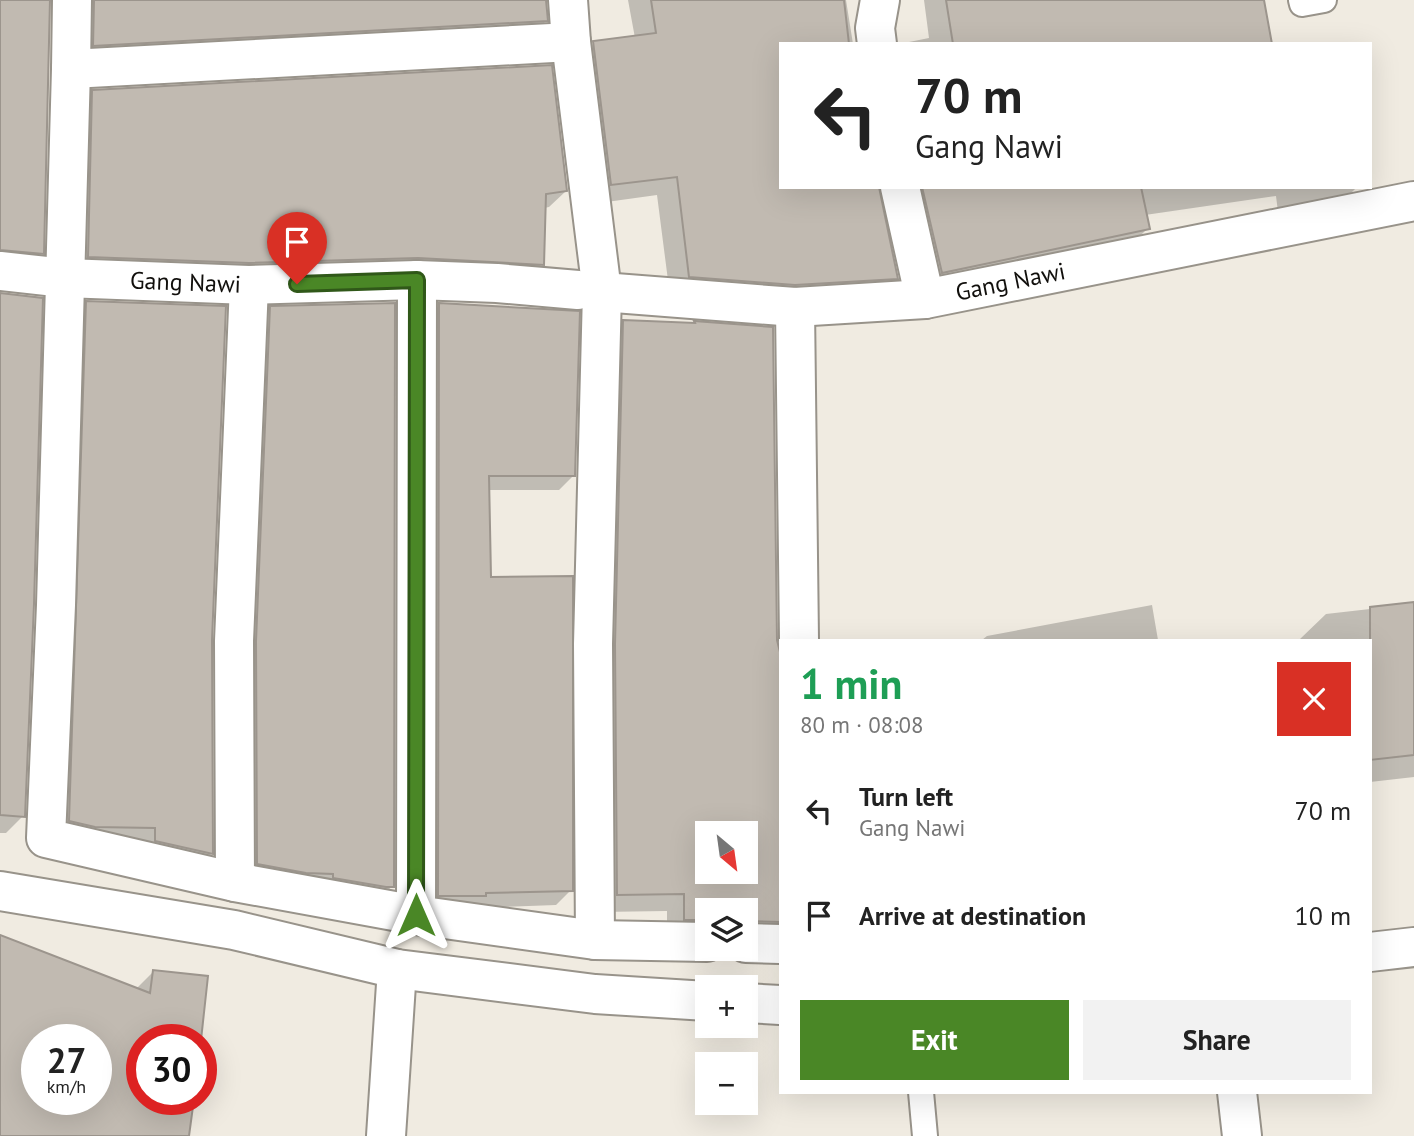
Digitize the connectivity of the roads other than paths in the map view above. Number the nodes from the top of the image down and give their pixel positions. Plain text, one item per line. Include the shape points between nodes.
1 (72, 0) edge
2 (568, 0) edge
3 (880, 0) edge
4 (1301, 0) edge
5 (1324, 0) edge
6 (571, 42) junction
7 (877, 42) edge
8 (71, 69) junction
9 (900, 189) edge
10 (1414, 201) edge
11 (0, 271) edge
12 (65, 278) junction
13 (417, 280) junction
14 (249, 285) junction
15 (590, 291) junction
16 (925, 299) junction
17 (795, 307) junction
18 (799, 639) edge
19 (235, 882) junction
20 (0, 891) edge
21 (416, 915) junction
22 (595, 940) junction
23 (695, 942) edge
24 (758, 943) edge
25 (779, 944) edge
26 (1414, 947) edge
27 (1372, 952) edge
28 (397, 969) junction
29 (695, 999) edge
30 (758, 1004) edge
31 (779, 1005) edge
32 (921, 1094) edge
33 (1237, 1094) edge
34 (386, 1136) edge
35 (925, 1136) edge
36 (1242, 1136) edge

1 - 8 street
2 - 6 street
3 - 7 street
4 - 5 lane via 1302,4
6 - 8 street
6 - 15 street
8 - 12 street
9 - 16 street
10 - 16 street, Gang Nawi
11 - 12 street, Gang Nawi
12 - 14 street, Gang Nawi
12 - 19 street via 46,838
13 - 14 street, Gang Nawi
13 - 15 street, Gang Nawi
13 - 21 street
14 - 19 street via 234,641
15 - 17 street, Gang Nawi
15 - 22 street
16 - 17 street, Gang Nawi
17 - 18 street
19 - 21 street
20 - 28 street via 234,930
21 - 22 street
22 - 23 street
24 - 25 street
26 - 27 street
28 - 29 street via 595,993
28 - 34 street
30 - 31 street
32 - 35 lane
33 - 36 street

